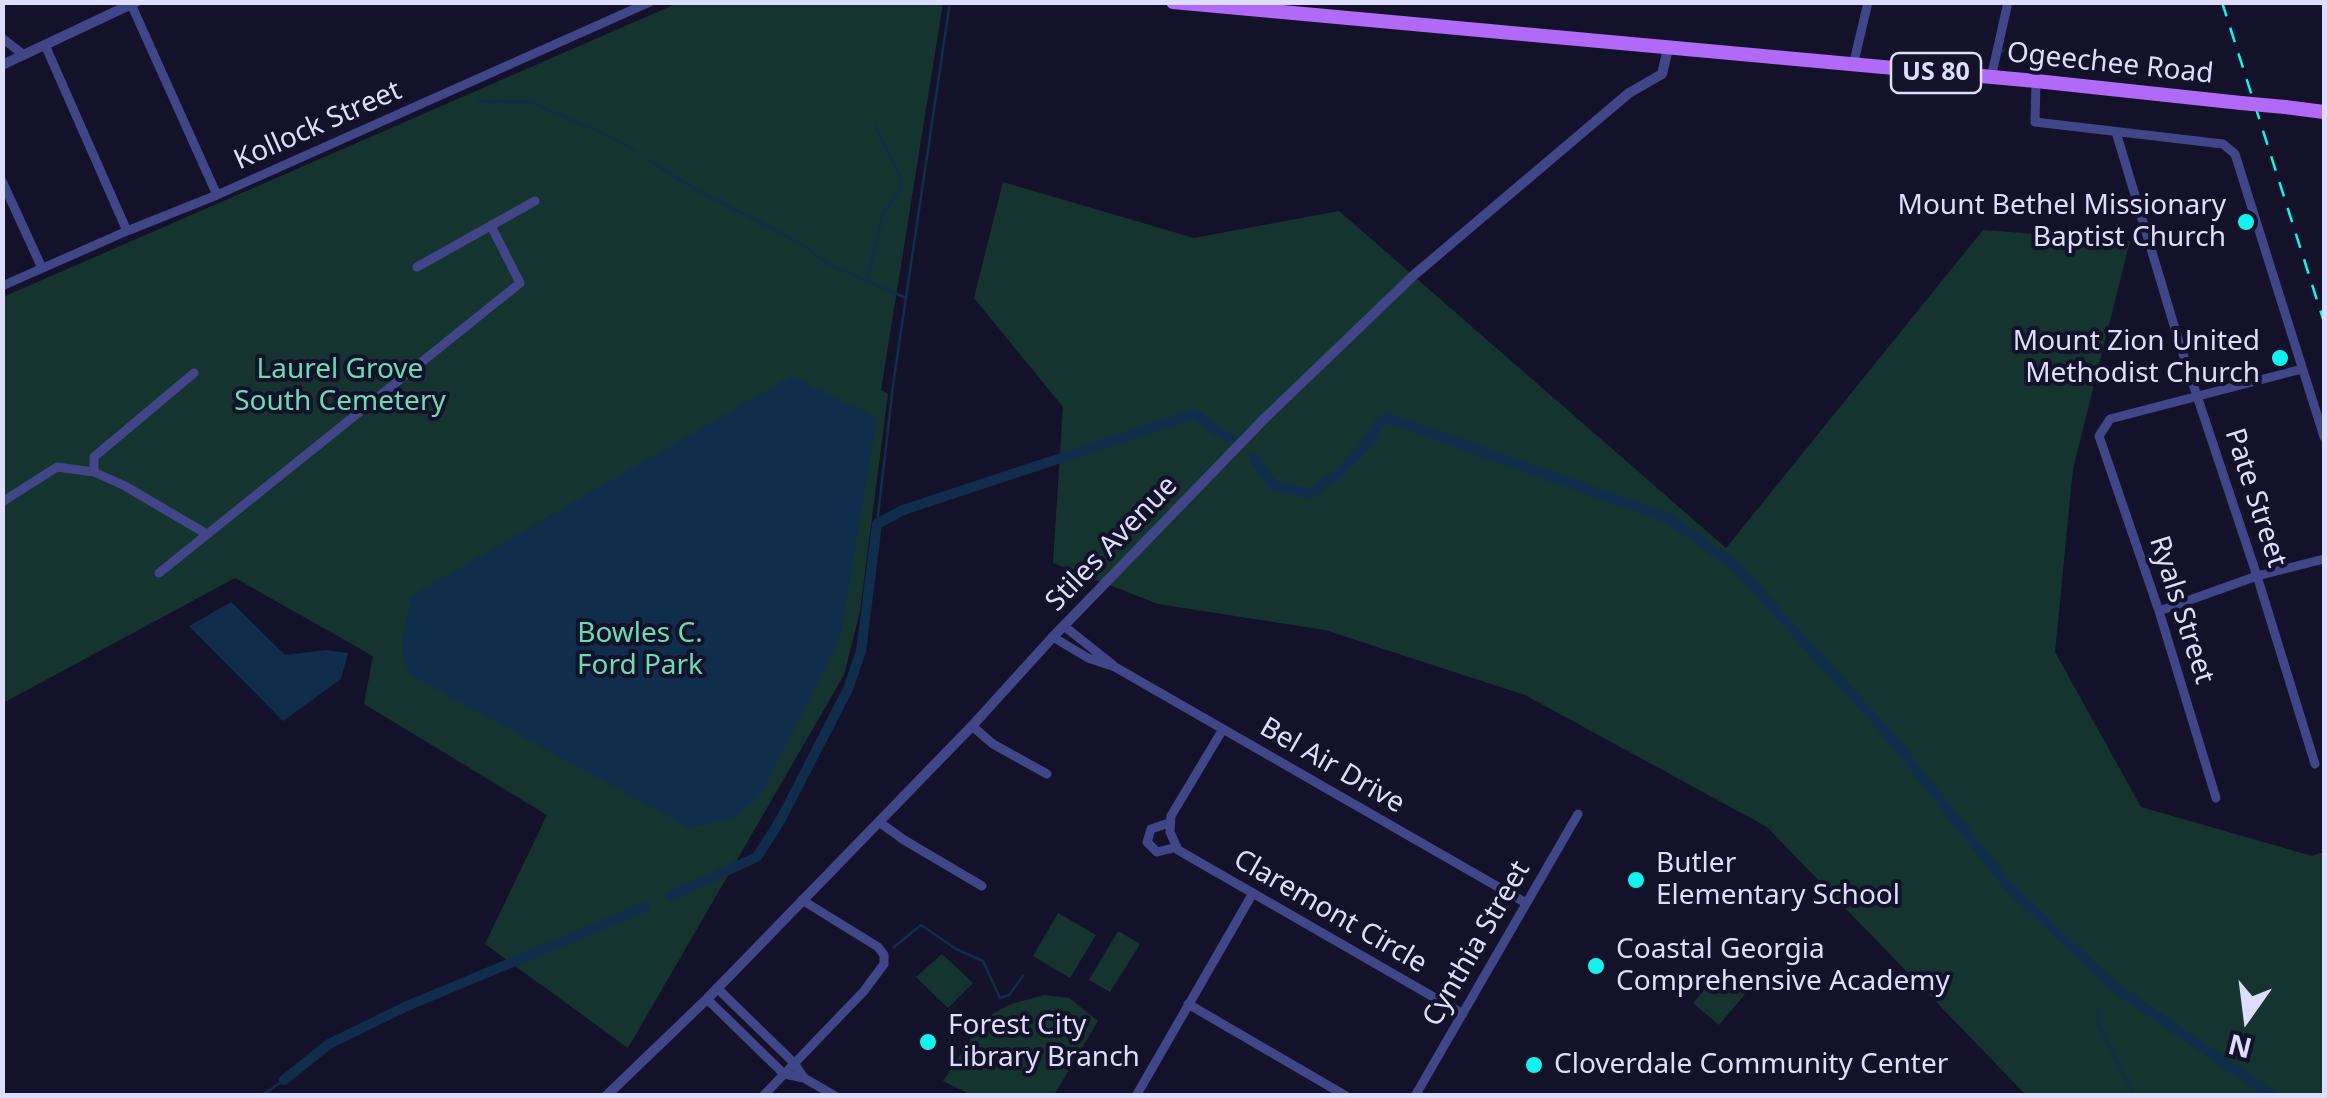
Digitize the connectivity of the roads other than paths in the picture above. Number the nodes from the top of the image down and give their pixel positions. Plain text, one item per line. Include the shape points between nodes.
1 (650, 2) edge
2 (1173, 2) edge
3 (1868, 2) edge
4 (2008, 2) edge
5 (134, 4) edge
6 (1207, 4) edge
7 (2, 38) edge
8 (45, 45) junction
9 (1668, 49) junction
10 (24, 55) junction
11 (2, 65) edge
12 (1853, 66) junction
13 (1991, 78) junction
14 (2036, 81) junction
15 (2324, 112) edge
16 (2116, 132) junction
17 (2, 180) edge
18 (217, 195) junction
19 (535, 202) dead end
20 (491, 226) junction
21 (127, 230) junction
22 (417, 267) dead end
23 (42, 268) junction
24 (2, 286) edge
25 (2302, 369) junction
26 (194, 373) dead end
27 (2198, 398) junction
28 (2324, 436) edge
29 (94, 472) junction
30 (2, 502) edge
31 (205, 533) junction
32 (2324, 559) edge
33 (159, 573) dead end
34 (2257, 576) junction
35 (2159, 611) junction
36 (1064, 626) junction
37 (1053, 637) junction
38 (1115, 667) junction
39 (972, 726) junction
40 (1223, 730) junction
41 (2315, 764) dead end
42 (1047, 774) dead end
43 (2216, 798) dead end
44 (1578, 814) dead end
45 (879, 822) junction
46 (1169, 823) junction
47 (1176, 847) junction
48 (982, 886) dead end
49 (1253, 893) junction
50 (802, 900) junction
51 (1526, 904) junction
52 (717, 988) junction
53 (707, 999) junction
54 (1188, 1004) junction
55 (1464, 1014) junction
56 (794, 1063) junction
57 (784, 1074) junction
58 (804, 1078) junction
59 (606, 1096) edge
60 (762, 1096) edge
61 (835, 1096) edge
62 (1136, 1096) edge
63 (1346, 1096) edge
64 (1415, 1096) edge

1 - 18 street, Kollock Street
2 - 6 main road, Ogeechee Road / US 80
3 - 12 street
4 - 13 street
5 - 8 street
5 - 18 street
6 - 9 main road, Ogeechee Road / US 80
7 - 10 street
8 - 10 street
8 - 21 street
9 - 12 main road, Ogeechee Road / US 80
9 - 36 street, Stiles Avenue via 1662,74 1628,92 1414,274
10 - 11 street
12 - 13 main road, Ogeechee Road / US 80
13 - 14 main road, Ogeechee Road / US 80
14 - 15 main road, Ogeechee Road / US 80, bridge
14 - 16 street via 2035,122
16 - 25 street via 2223,144 2235,154
16 - 27 street, Pate Street
17 - 23 street
18 - 21 street, Kollock Street
19 - 20 street
20 - 22 street
20 - 31 street via 520,283
21 - 23 street, Kollock Street
23 - 24 street, Kollock Street
25 - 27 street
25 - 28 street
26 - 29 street via 94,457
27 - 34 street, Pate Street
27 - 35 street, Ryals Street via 2110,420 2099,436
29 - 30 street via 57,467
29 - 31 street
31 - 33 street
32 - 34 street
34 - 35 street
34 - 41 street, Pate Street
35 - 43 street, Ryals Street
36 - 37 street, Stiles Avenue
36 - 38 street, Bel Air Drive
37 - 38 street, Bel Air Drive
37 - 39 street, Stiles Avenue
38 - 40 street, Bel Air Drive
39 - 42 street
39 - 45 street, Stiles Avenue
40 - 46 street, Claremont Circle
40 - 51 street, Bel Air Drive
44 - 51 street, Cynthia Street
45 - 48 street
45 - 50 street, Stiles Avenue
46 - 47 street
46 - 47 street, Claremont Circle via 1151,829 1147,842 1157,852
47 - 49 street, Claremont Circle
49 - 54 street
49 - 55 street, Claremont Circle
50 - 52 street, Stiles Avenue
50 - 56 street via 878,947 885,959
51 - 55 street, Cynthia Street
52 - 53 street, Stiles Avenue
52 - 56 street
53 - 57 street
53 - 59 street, Stiles Avenue
54 - 62 street
54 - 63 street
55 - 64 street, Cynthia Street
56 - 57 street
56 - 58 street
57 - 58 street
57 - 60 street
58 - 61 street

